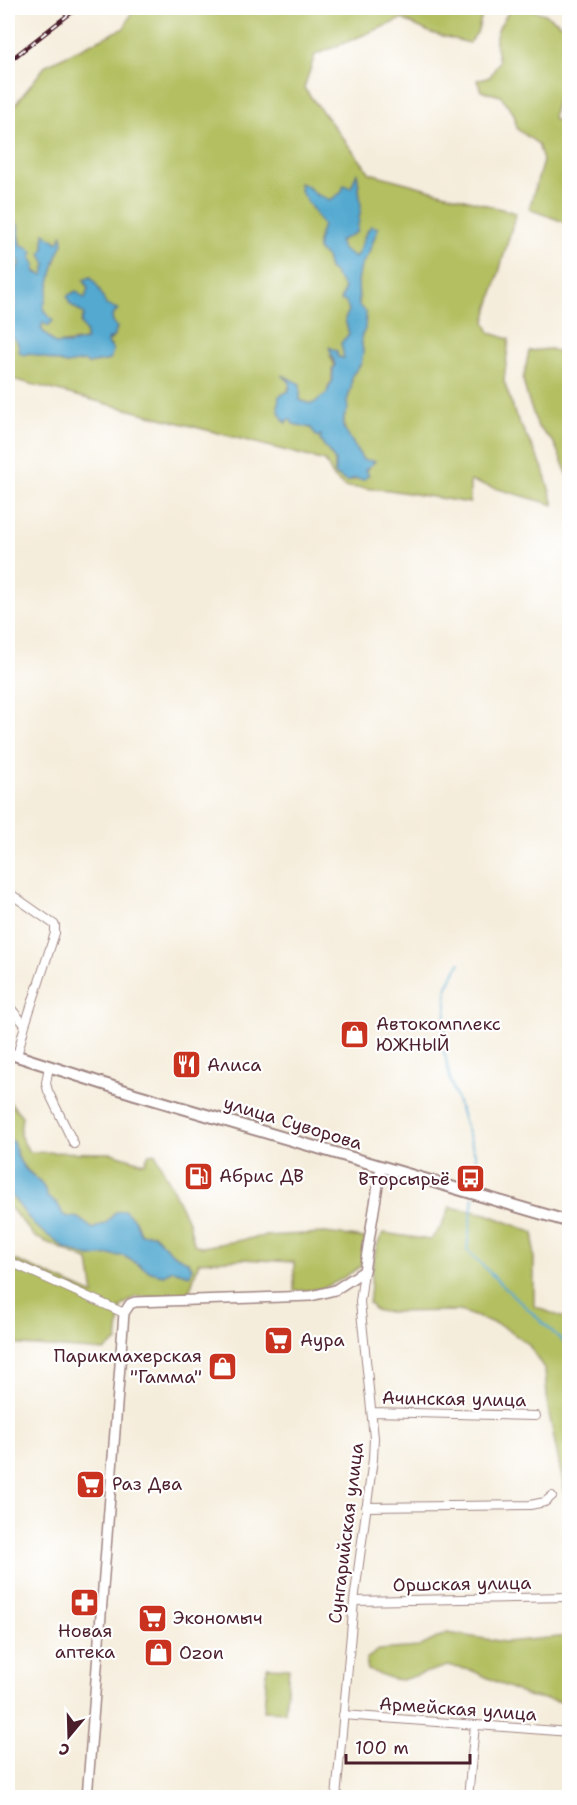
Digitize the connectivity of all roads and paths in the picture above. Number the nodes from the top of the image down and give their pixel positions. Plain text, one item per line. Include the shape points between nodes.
1 (8, 892) edge
2 (8, 1005) edge
3 (25, 1024) junction
4 (12, 1054) edge
5 (49, 1066) junction
6 (74, 1144) dead end
7 (381, 1167) junction
8 (570, 1222) edge
9 (8, 1261) edge
10 (364, 1271) junction
11 (124, 1313) junction
12 (372, 1412) junction
13 (536, 1416) dead end
14 (552, 1496) dead end
15 (366, 1506) junction
16 (570, 1597) edge
17 (354, 1601) junction
18 (344, 1715) junction
19 (475, 1725) junction
20 (570, 1732) edge
21 (87, 1797) edge
22 (336, 1797) edge
23 (468, 1797) edge

1 - 3 street via 55,925
2 - 3 street
3 - 4 street
4 - 5 main road, улица Суворова
5 - 6 street via 48,1091
5 - 7 main road, улица Суворова
7 - 8 main road, улица Суворова
7 - 10 street, Сунгарийская улица
9 - 11 street
10 - 11 street via 335,1290 311,1296 135,1302
10 - 12 street, Сунгарийская улица via 360,1302
11 - 21 street
12 - 13 street, Ачинская улица
12 - 15 street, Сунгарийская улица via 374,1459
14 - 15 street via 530,1505
15 - 17 street, Сунгарийская улица
16 - 17 street, Оршская улица
17 - 18 street, Сунгарийская улица
18 - 19 street, Армейская улица
18 - 22 street, Сунгарийская улица
19 - 20 street, Армейская улица
19 - 23 street

